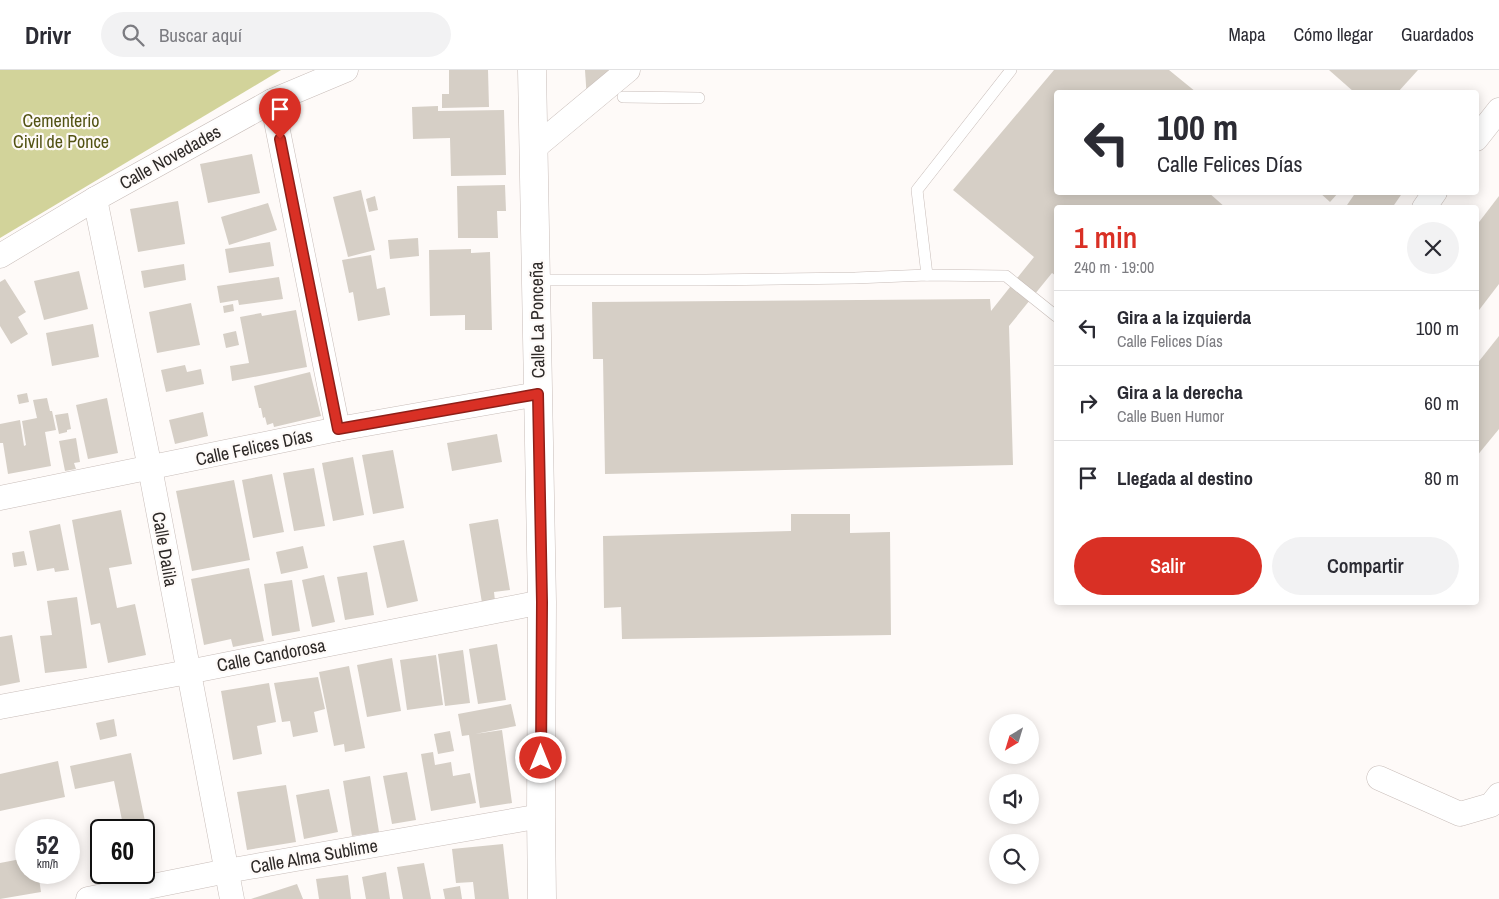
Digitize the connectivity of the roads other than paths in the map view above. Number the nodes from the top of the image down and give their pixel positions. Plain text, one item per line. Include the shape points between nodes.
1 (346, 70) edge
2 (532, 70) edge
3 (628, 70) edge
4 (1011, 70) edge
5 (623, 97) dead end
6 (699, 98) dead end
7 (272, 101) junction
8 (1499, 110) edge
9 (1479, 135) edge
10 (533, 149) junction
11 (94, 199) junction
12 (0, 256) edge
13 (927, 275) junction
14 (536, 280) junction
15 (1054, 314) edge
16 (538, 394) junction
17 (338, 429) junction
18 (150, 468) junction
19 (0, 498) edge
20 (542, 602) junction
21 (188, 672) junction
22 (0, 707) edge
23 (1380, 778) dead end
24 (1499, 795) edge
25 (541, 816) junction
26 (227, 871) junction
27 (88, 899) edge
28 (232, 899) edge
29 (542, 899) edge

1 - 7 street, Calle Novedades
2 - 10 main road, Calle La Ponceña
3 - 10 street
4 - 13 lane via 917,190
5 - 6 lane
7 - 11 street, Calle Novedades
7 - 17 street
8 - 9 street
10 - 14 main road, Calle La Ponceña
11 - 12 street, Calle Novedades
11 - 18 street, Calle Dalila
13 - 14 lane
13 - 15 lane via 1006,276
14 - 16 main road, Calle La Ponceña
16 - 17 street, Calle Felices Días
16 - 20 main road, Calle La Ponceña
17 - 18 street, Calle Felices Días
18 - 19 street, Calle Felices Días
18 - 21 street, Calle Dalila
20 - 21 street, Calle Candorosa
20 - 25 main road, Calle La Ponceña
21 - 22 street, Calle Candorosa
21 - 26 street, Calle Dalila
23 - 24 street via 1460,814 1491,805
25 - 26 street, Calle Alma Sublime
25 - 29 main road, Calle La Ponceña
26 - 27 street, Calle Alma Sublime
26 - 28 street, Calle Dalila

